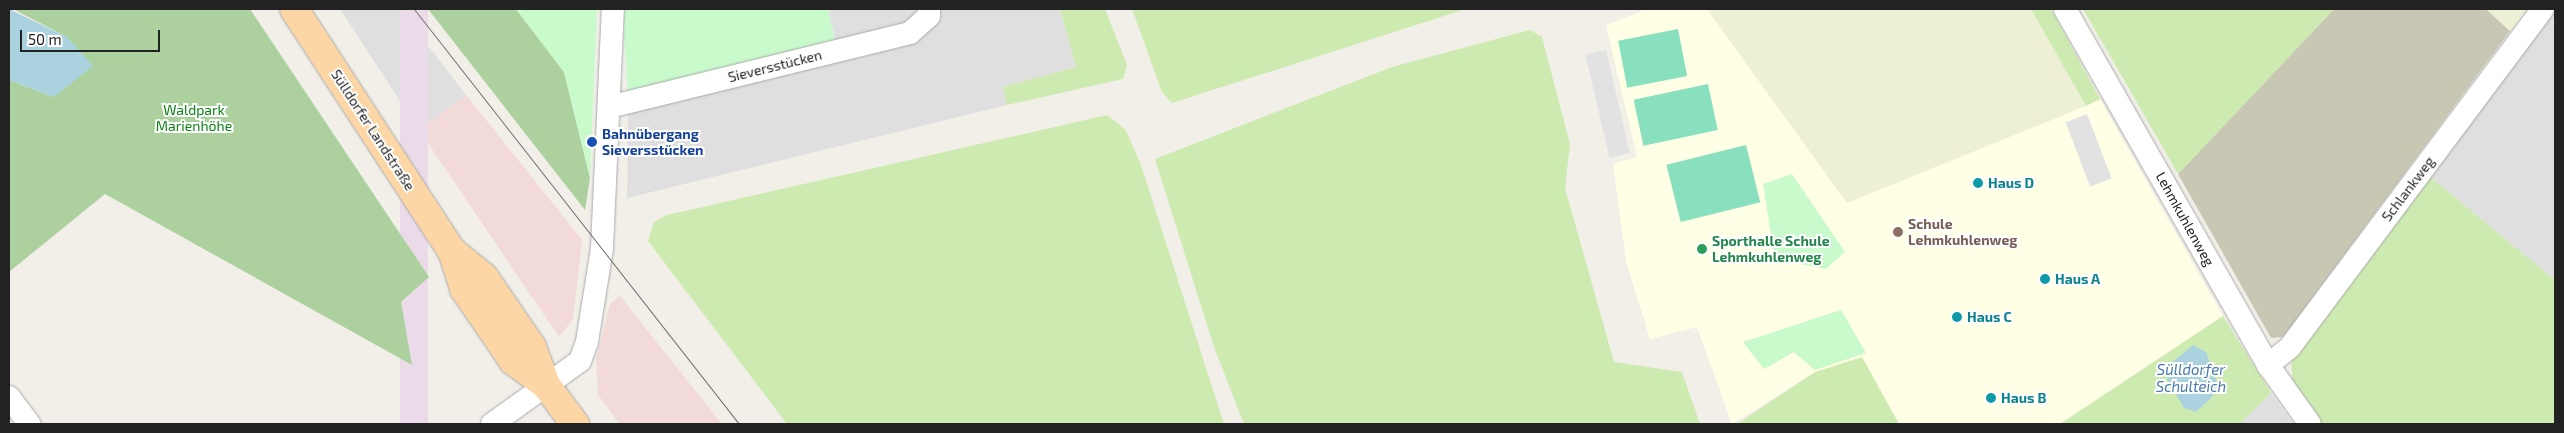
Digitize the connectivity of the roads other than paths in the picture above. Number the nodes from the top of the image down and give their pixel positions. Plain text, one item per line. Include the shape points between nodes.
1 (294, 9) edge
2 (613, 9) edge
3 (929, 9) edge
4 (2065, 9) edge
5 (2543, 9) edge
6 (609, 107) junction
7 (2268, 365) junction
8 (546, 386) junction
9 (9, 397) edge
10 (29, 424) edge
11 (492, 424) edge
12 (575, 424) edge
13 (2310, 424) edge

1 - 8 main road, Sülldorfer Landstraße via 452,251 484,277 532,347
2 - 6 street
3 - 6 street, Sieversstücken via 929,16 910,32
4 - 7 street, Lehmkuhlenweg
5 - 7 street, Schlankweg via 2290,347
6 - 8 street via 602,248 587,342 580,361
7 - 13 street, Lehmkuhlenweg
8 - 11 street
8 - 12 main road, Sülldorfer Landstraße
9 - 10 street

